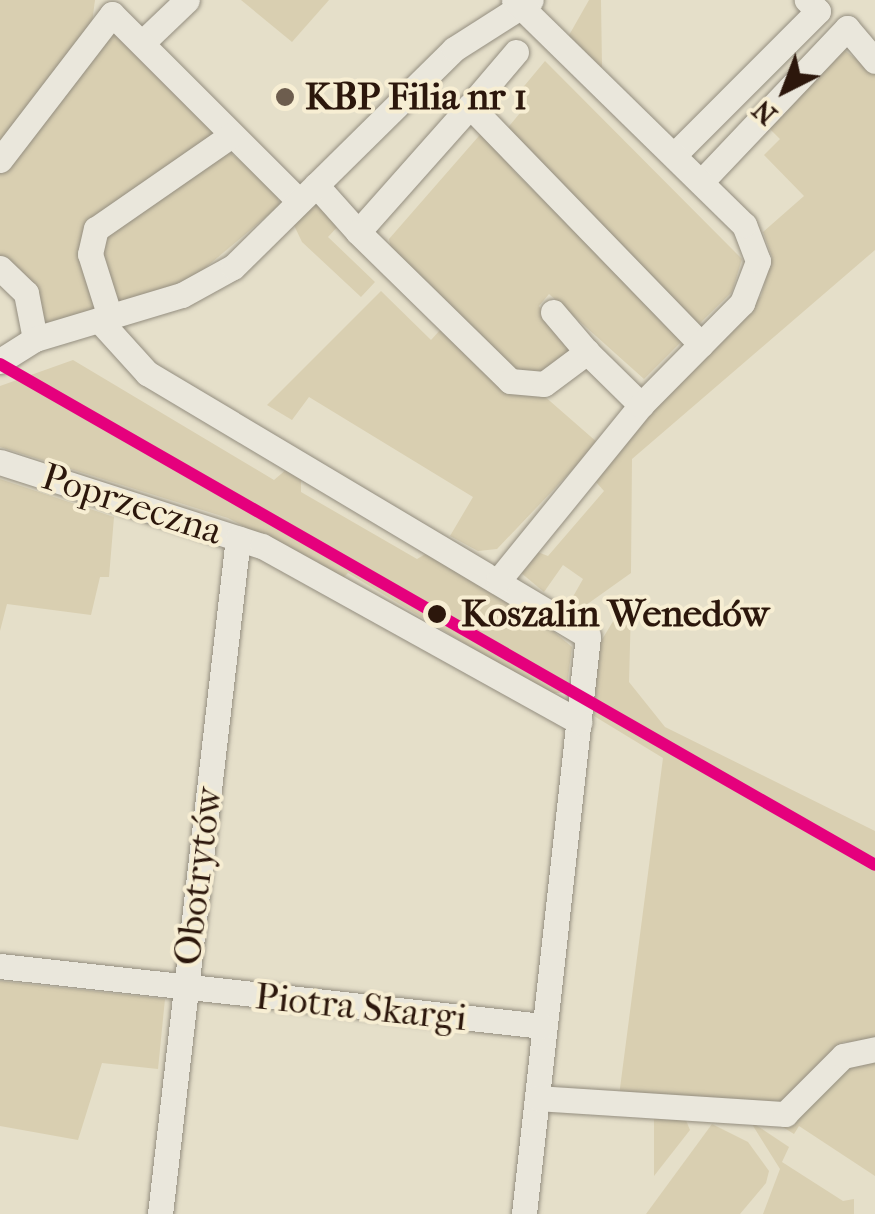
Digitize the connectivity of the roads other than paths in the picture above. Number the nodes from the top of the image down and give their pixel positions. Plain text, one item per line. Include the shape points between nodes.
1 (186, 0) edge
2 (808, 0) edge
3 (522, 2) edge
4 (142, 44) junction
5 (516, 52) dead end
6 (875, 60) edge
7 (470, 106) junction
8 (232, 135) junction
9 (675, 154) junction
10 (0, 160) edge
11 (702, 181) junction
12 (308, 193) junction
13 (358, 232) junction
14 (0, 268) edge
15 (554, 312) dead end
16 (105, 318) junction
17 (35, 340) junction
18 (701, 344) junction
19 (587, 352) junction
20 (0, 362) edge
21 (641, 405) junction
22 (0, 462) edge
23 (238, 538) junction
24 (498, 581) junction
25 (579, 722) junction
26 (0, 966) edge
27 (186, 987) junction
28 (543, 1026) junction
29 (875, 1050) edge
30 (538, 1098) junction
31 (160, 1214) edge
32 (524, 1214) edge

1 - 4 street
2 - 9 street via 818,11
3 - 9 street
3 - 12 street via 454,49
4 - 8 street
4 - 10 street via 112,14
5 - 7 street
6 - 11 street via 847,28
7 - 13 street
7 - 18 street
8 - 12 street
8 - 16 street via 96,229 90,254
9 - 11 street
11 - 18 street via 744,224 758,260 742,303
12 - 13 street
12 - 16 street via 208,283
13 - 19 street via 510,381 544,384
14 - 17 street via 26,293
15 - 19 street
16 - 17 street
16 - 24 street via 146,373
17 - 20 street
18 - 21 street
19 - 21 street
21 - 24 street
22 - 23 street, Poprzeczna
23 - 25 street, Poprzeczna
23 - 27 street, Obotrytów
24 - 25 street via 588,636
25 - 28 street
26 - 27 street, Piotra Skargi
27 - 28 street, Piotra Skargi
27 - 31 street, Obotrytów
28 - 30 street
29 - 30 street via 843,1056 785,1114
30 - 32 street

